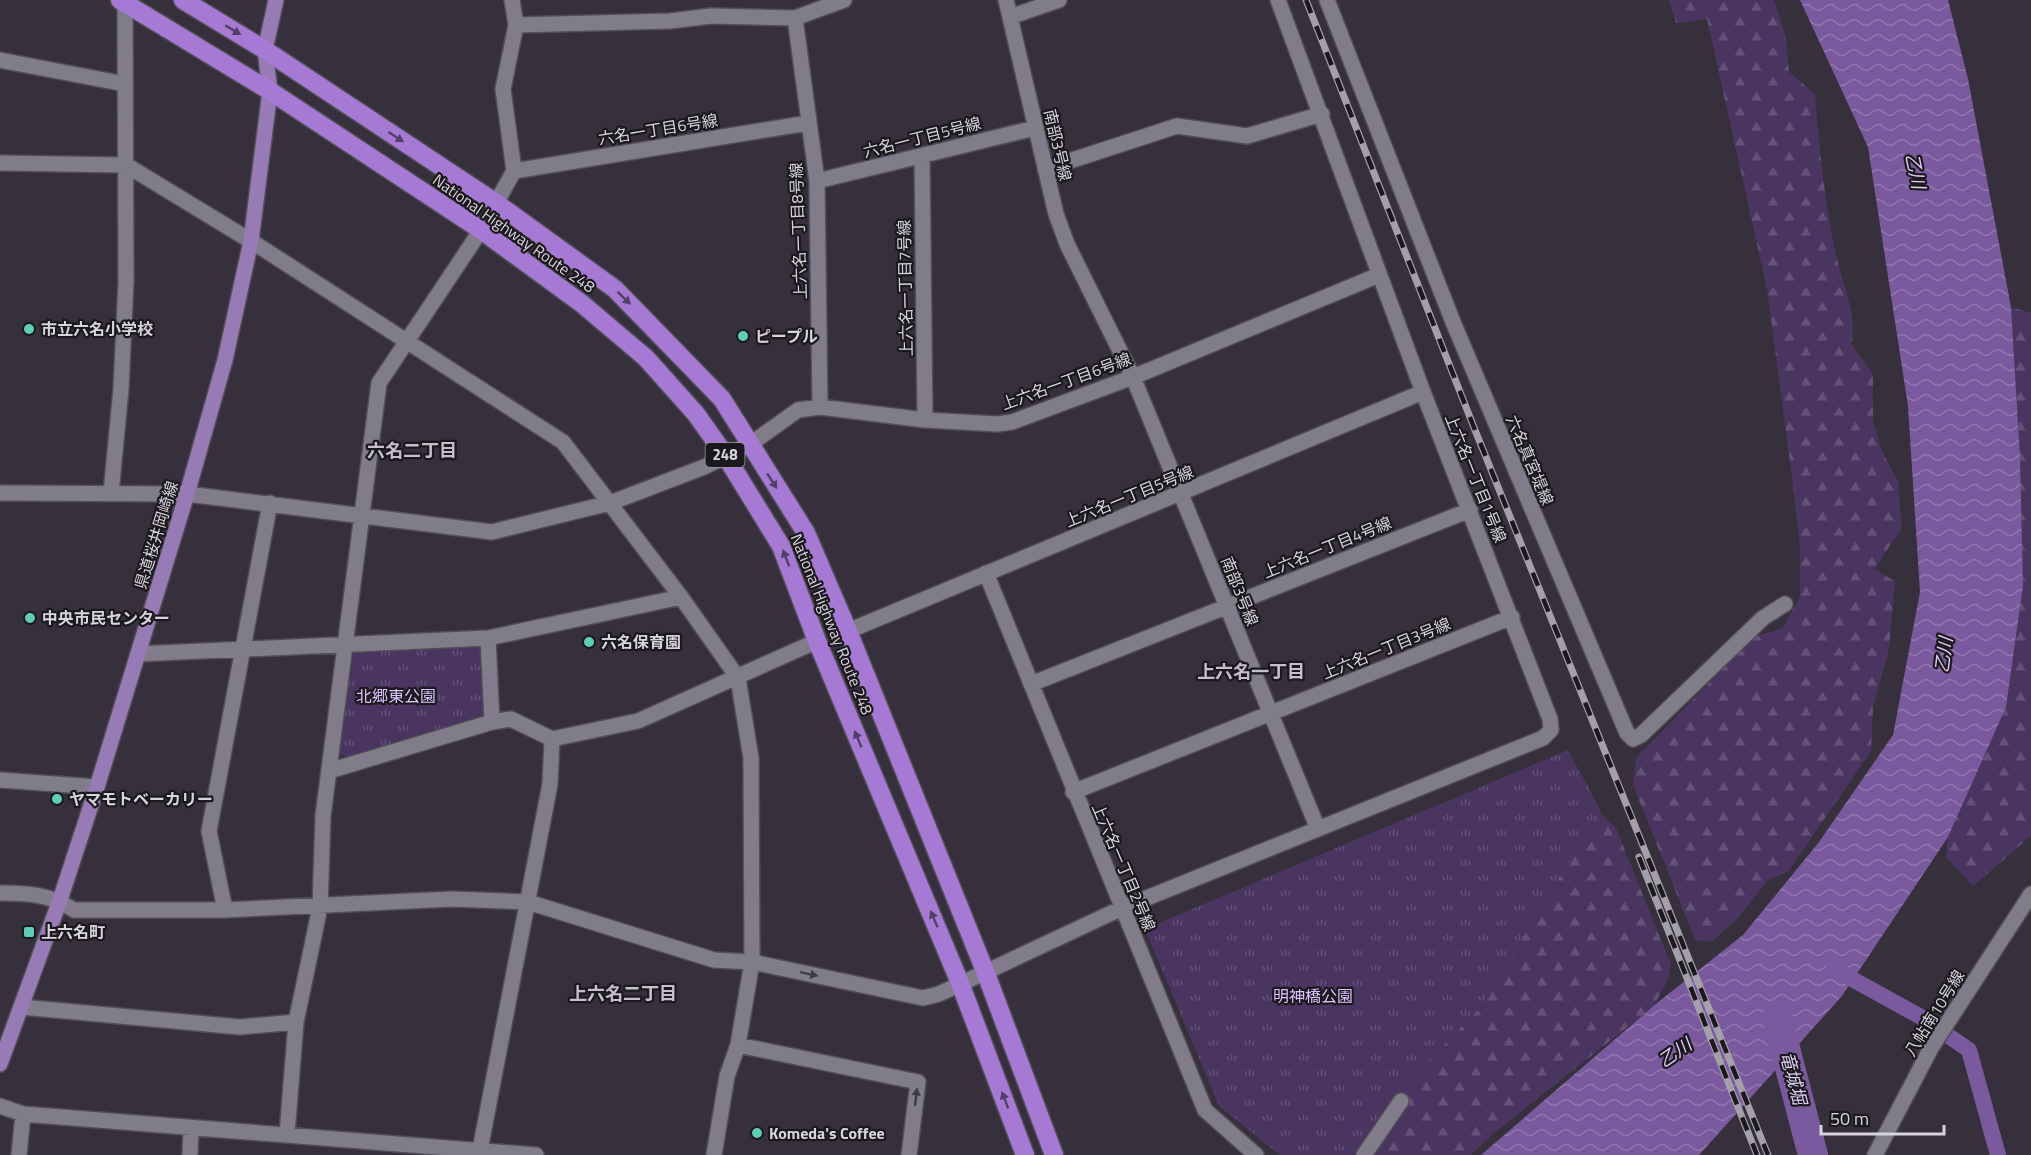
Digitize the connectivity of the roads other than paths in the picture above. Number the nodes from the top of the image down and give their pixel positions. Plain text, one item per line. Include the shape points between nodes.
1 (183, 0) edge
2 (276, 0) edge
3 (512, 0) edge
4 (844, 0) edge
5 (1006, 0) edge
6 (1059, 0) edge
7 (1278, 0) edge
8 (1327, 0) edge
9 (122, 2) edge
10 (1010, 16) junction
11 (795, 18) junction
12 (516, 25) junction
13 (265, 50) junction
14 (0, 60) edge
15 (125, 84) junction
16 (270, 91) junction
17 (1322, 114) junction
18 (808, 123) junction
19 (1035, 128) junction
20 (922, 156) junction
21 (0, 163) edge
22 (126, 165) junction
23 (1045, 169) junction
24 (514, 171) junction
25 (817, 181) junction
26 (496, 203) junction
27 (481, 230) junction
28 (251, 241) junction
29 (1379, 274) junction
30 (406, 342) junction
31 (1133, 377) junction
32 (1423, 392) junction
33 (820, 407) junction
34 (925, 420) junction
35 (749, 445) junction
36 (725, 455) junction
37 (0, 493) edge
38 (111, 493) junction
39 (187, 494) junction
40 (1182, 494) junction
41 (270, 503) junction
42 (610, 503) junction
43 (1470, 510) junction
44 (363, 516) junction
45 (986, 573) junction
46 (681, 597) junction
47 (1785, 604) dead end
48 (1227, 606) junction
49 (1512, 617) junction
50 (848, 631) junction
51 (488, 638) junction
52 (817, 641) junction
53 (346, 644) junction
54 (241, 648) junction
55 (138, 654) junction
56 (738, 678) junction
57 (1031, 684) junction
58 (1269, 714) junction
59 (492, 722) junction
60 (552, 739) junction
61 (329, 771) junction
62 (0, 780) edge
63 (97, 787) junction
64 (1073, 792) junction
65 (1318, 829) junction
66 (0, 893) edge
67 (2031, 894) edge
68 (60, 900) junction
69 (528, 902) junction
70 (320, 907) junction
71 (1122, 908) junction
72 (225, 910) junction
73 (752, 962) junction
74 (985, 971) junction
75 (960, 983) junction
76 (21, 1007) junction
77 (296, 1023) junction
78 (738, 1045) junction
79 (0, 1065) edge
80 (1401, 1101) dead end
81 (0, 1106) edge
82 (23, 1114) junction
83 (191, 1128) junction
84 (287, 1134) junction
85 (327, 1139) junction
86 (480, 1150) junction
87 (20, 1155) edge
88 (190, 1155) edge
89 (325, 1155) edge
90 (536, 1155) edge
91 (714, 1155) edge
92 (909, 1155) edge
93 (1025, 1155) edge
94 (1054, 1155) edge
95 (1256, 1155) edge
96 (1364, 1155) edge
97 (1875, 1155) edge

1 -> 13 highway, National Highway Route 248 / 248
2 - 13 main road, 県道桜井岡崎線
3 - 12 street
4 - 11 street
5 - 10 street, 南部3号線
6 - 10 street
7 - 17 street, 上六名一丁目1号線
8 - 47 street, 六名真宮堤線 via 1453,322 1627,733 1633,738 1641,735 1763,618
9 - 15 street
9 - 16 highway, National Highway Route 248 / 248
10 - 19 street, 南部3号線
11 - 12 street via 711,16 670,21
11 - 18 street, 上六名一丁目8号線
12 - 24 street via 503,89
13 - 16 main road, 県道桜井岡崎線
13 -> 26 highway, National Highway Route 248 / 248
14 - 15 street
15 - 22 street
16 - 27 highway, National Highway Route 248 / 248
16 - 28 main road, 県道桜井岡崎線
17 - 23 street via 1247,136 1177,126
17 - 29 street, 上六名一丁目1号線
18 - 24 street, 六名一丁目6号線
18 - 25 street, 上六名一丁目8号線
19 - 20 street, 六名一丁目5号線
19 - 23 street, 南部3号線
20 - 25 street, 六名一丁目5号線
20 - 34 street, 上六名一丁目7号線
21 - 22 street
22 - 28 street
22 - 38 street via 125,293
23 - 31 street, 南部3号線 via 1067,244
24 - 26 street
25 - 33 street, 上六名一丁目8号線
26 -> 35 highway, National Highway Route 248 / 248 via 615,290 722,399
27 - 30 street
27 - 36 highway, National Highway Route 248 / 248 via 581,303 646,358 696,414
28 - 30 street
28 - 39 main road, 県道桜井岡崎線 via 225,360
29 - 31 street, 上六名一丁目6号線
29 - 32 street, 上六名一丁目1号線
30 - 42 street via 563,442
30 - 44 street via 379,383
31 - 34 street, 上六名一丁目6号線 via 1012,422
31 - 40 street, 南部3号線
32 - 40 street, 上六名一丁目5号線
32 - 43 street, 上六名一丁目1号線
33 - 34 street, 上六名一丁目6号線
33 - 35 street, 上六名一丁目6号線 via 798,410
35 - 36 street, 上六名一丁目6号線
35 -> 50 highway, National Highway Route 248 / 248 via 806,533
36 - 42 street, 上六名一丁目6号線
52 -> 36 highway, National Highway Route 248 / 248 via 781,546
37 - 38 street, 上六名一丁目6号線
38 - 39 street, 上六名一丁目6号線
39 - 41 street, 上六名一丁目6号線
39 - 55 main road, 県道桜井岡崎線
40 - 45 street, 上六名一丁目5号線
40 - 48 street, 南部3号線
41 - 44 street, 上六名一丁目6号線
41 - 54 street
42 - 44 street, 上六名一丁目6号線 via 492,532
42 - 46 street
43 - 48 street, 上六名一丁目4号線
43 - 49 street, 上六名一丁目1号線
44 - 53 street
45 - 50 street, 上六名一丁目5号線
45 - 57 street, 上六名一丁目2号線
46 - 51 street
46 - 56 street
48 - 57 street, 上六名一丁目4号線
48 - 58 street, 南部3号線
49 - 58 street, 上六名一丁目3号線
49 - 65 street, 上六名一丁目1号線 via 1550,718 1551,730 1544,738
50 - 74 highway, National Highway Route 248 / 248
51 - 53 street
51 - 59 street
52 - 56 street
75 -> 52 highway, National Highway Route 248 / 248
53 - 54 street
53 - 61 street
54 - 55 street
54 - 72 street via 209,831
55 - 63 main road, 県道桜井岡崎線
56 - 60 street via 639,722
56 - 73 street via 751,758
57 - 64 street, 上六名一丁目2号線
58 - 64 street, 上六名一丁目3号線
58 - 65 street, 南部3号線
59 - 60 street via 511,719
59 - 61 street
60 - 69 street via 550,784
61 - 70 street via 323,816
62 - 63 street
63 - 68 main road, 県道桜井岡崎線
64 - 71 street, 上六名一丁目2号線
65 - 71 street
66 - 68 street via 38,893
67 - 97 street, 八帖南10号線 via 1931,1048
68 - 72 street via 74,910
68 - 76 main road, 県道桜井岡崎線
69 - 70 street via 452,899
69 - 73 street via 714,960
69 - 86 street
70 - 72 street
70 - 77 street
71 - 74 street
71 - 95 street, 上六名一丁目2号線 via 1205,1110
73 -> 75 street via 923,998
73 - 78 street
74 - 75 street
74 - 94 highway, National Highway Route 248 / 248
93 -> 75 highway, National Highway Route 248 / 248
76 - 77 street via 240,1027
76 - 79 main road, 県道桜井岡崎線
77 - 84 street
78 - 91 street via 727,1076
92 -> 78 street via 918,1082
80 - 96 street
81 - 82 street
82 - 83 street
82 - 87 street
83 - 84 street
83 - 88 street
84 - 85 street
85 - 86 street
85 - 89 street
86 - 90 street

